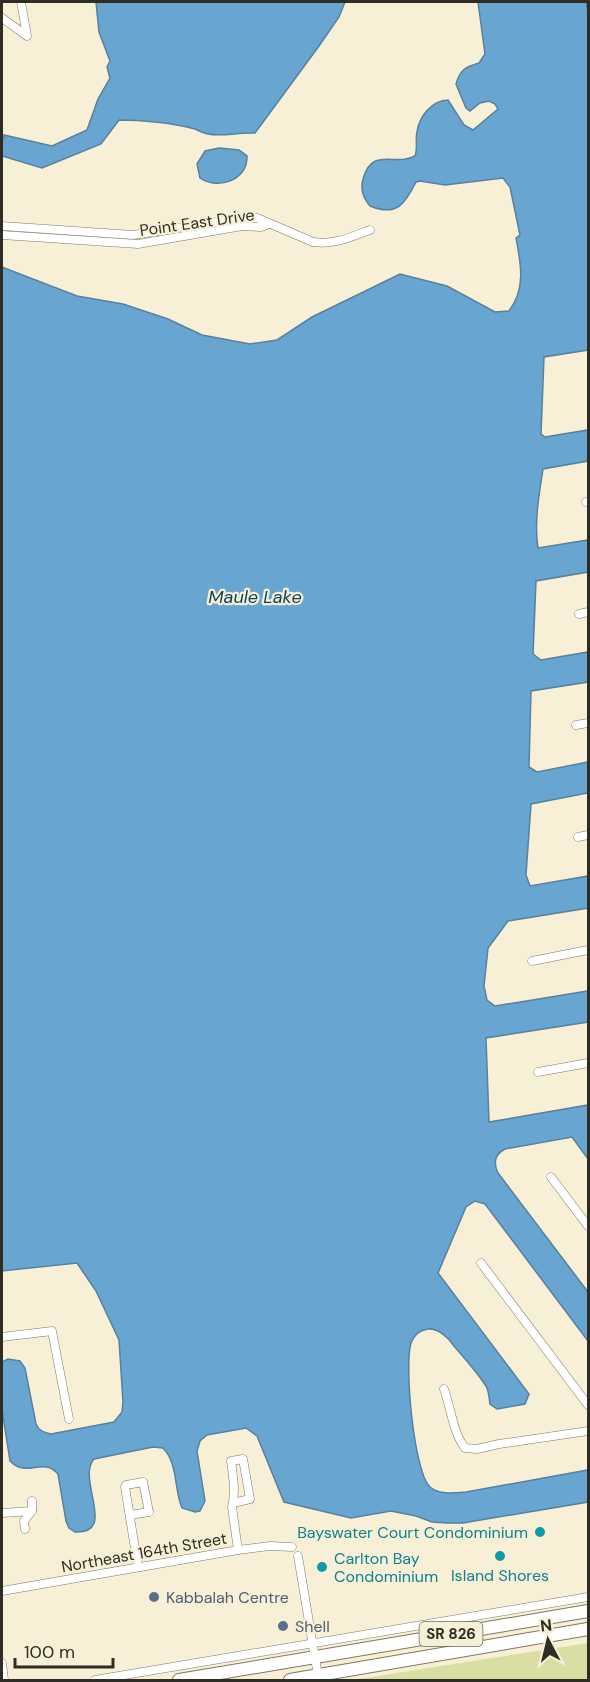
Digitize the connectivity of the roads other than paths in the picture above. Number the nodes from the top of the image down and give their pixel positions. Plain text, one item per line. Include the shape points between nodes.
1 (21, 2) edge
2 (2, 18) edge
3 (270, 224) junction
4 (2, 226) edge
5 (370, 230) dead end
6 (2, 235) edge
7 (588, 612) edge
8 (579, 614) dead end
9 (588, 723) edge
10 (576, 725) dead end
11 (588, 835) edge
12 (578, 837) dead end
13 (588, 950) edge
14 (532, 961) dead end
15 (588, 1063) edge
16 (538, 1072) dead end
17 (551, 1177) dead end
18 (588, 1226) edge
19 (481, 1263) dead end
20 (2, 1337) edge
21 (444, 1389) dead end
22 (588, 1405) edge
23 (69, 1419) dead end
24 (588, 1431) edge
25 (32, 1501) dead end
26 (233, 1503) junction
27 (32, 1511) junction
28 (2, 1513) edge
29 (130, 1515) junction
30 (25, 1529) dead end
31 (292, 1548) dead end
32 (238, 1550) junction
33 (298, 1556) dead end
34 (138, 1567) junction
35 (2, 1591) edge
36 (588, 1597) edge
37 (588, 1611) edge
38 (588, 1629) edge
39 (312, 1644) junction
40 (314, 1658) junction
41 (2, 1663) edge
42 (318, 1676) junction
43 (4, 1680) edge
44 (95, 1680) edge
45 (180, 1680) edge
46 (291, 1680) edge

1 - 2 street via 27,36
3 - 4 street, Point East Drive via 246,218 133,235
3 - 5 street via 320,243 340,241
3 - 6 street, Point East Drive via 138,244
7 - 8 street
9 - 10 street
11 - 12 street
13 - 14 street
15 - 16 street
17 - 18 street
19 - 22 street
20 - 23 street via 52,1331
21 - 24 street via 456,1435 465,1448
25 - 27 street
26 - 26 street via 231,1461 244,1461 250,1499
26 - 32 street
27 - 28 street
27 - 30 street via 24,1521
29 - 29 street via 126,1485 145,1483 148,1512
29 - 34 street
31 - 32 street, Northeast 164th Street
32 - 34 street, Northeast 164th Street
33 - 39 street
34 - 35 street, Northeast 164th Street
36 - 39 street
37 - 40 main road, SR 826
38 - 42 main road, SR 826
39 - 40 street
39 - 44 street
40 - 42 street
40 - 45 main road, SR 826
41 - 43 street
42 - 46 main road, SR 826

